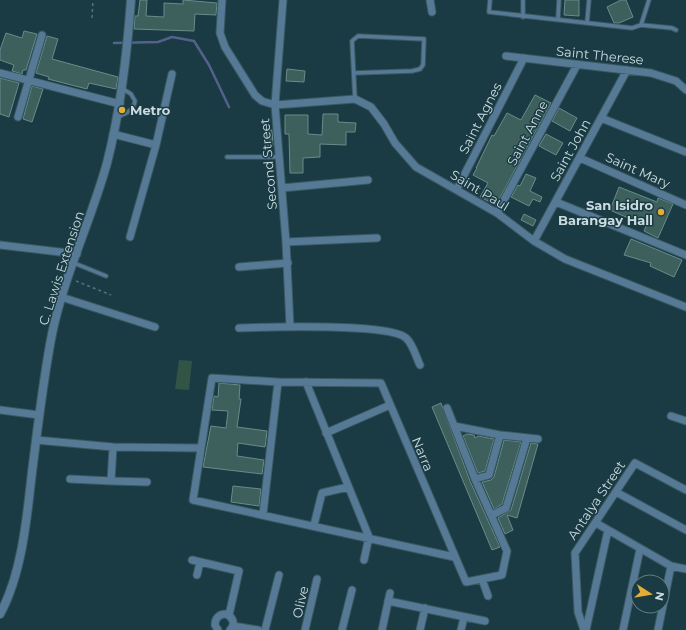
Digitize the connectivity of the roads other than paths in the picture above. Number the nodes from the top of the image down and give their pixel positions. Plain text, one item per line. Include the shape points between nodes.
1 (131, 0) edge
2 (222, 0) edge
3 (283, 0) edge
4 (430, 0) edge
5 (490, 0) edge
6 (523, 0) edge
7 (559, 0) edge
8 (589, 0) edge
9 (649, 0) edge
10 (432, 12) dead end
11 (523, 17) junction
12 (558, 20) junction
13 (587, 23) junction
14 (642, 25) junction
15 (676, 30) dead end
16 (42, 35) dead end
17 (506, 56) dead end
18 (524, 58) junction
19 (577, 65) junction
20 (627, 70) junction
21 (0, 72) edge
22 (354, 73) junction
23 (172, 74) dead end
24 (29, 80) junction
25 (123, 89) junction
26 (686, 90) edge
27 (355, 99) junction
28 (120, 104) junction
29 (275, 105) junction
30 (18, 117) dead end
31 (117, 117) junction
32 (601, 118) junction
33 (113, 134) junction
34 (156, 145) junction
35 (686, 152) edge
36 (227, 157) dead end
37 (279, 157) junction
38 (580, 158) junction
39 (368, 180) dead end
40 (282, 188) junction
41 (457, 189) junction
42 (556, 202) junction
43 (686, 205) edge
44 (498, 213) junction
45 (130, 237) dead end
46 (377, 238) dead end
47 (534, 241) junction
48 (286, 242) junction
49 (0, 245) edge
50 (77, 254) junction
51 (686, 256) edge
52 (73, 263) junction
53 (288, 263) junction
54 (239, 267) dead end
55 (106, 276) dead end
56 (61, 297) junction
57 (686, 307) edge
58 (290, 326) junction
59 (155, 327) dead end
60 (239, 328) dead end
61 (420, 365) dead end
62 (278, 382) junction
63 (306, 382) junction
64 (390, 405) junction
65 (447, 408) dead end
66 (0, 410) edge
67 (39, 415) junction
68 (671, 416) dead end
69 (686, 421) edge
70 (454, 426) junction
71 (326, 432) junction
72 (500, 435) junction
73 (527, 438) junction
74 (538, 439) dead end
75 (36, 440) junction
76 (112, 447) junction
77 (200, 448) junction
78 (70, 479) dead end
79 (111, 480) junction
80 (475, 480) junction
81 (147, 482) dead end
82 (348, 487) junction
83 (686, 490) edge
84 (616, 492) junction
85 (263, 514) junction
86 (492, 515) junction
87 (596, 523) junction
88 (314, 525) junction
89 (608, 530) junction
90 (686, 530) edge
91 (369, 537) junction
92 (640, 549) junction
93 (454, 557) junction
94 (192, 560) dead end
95 (364, 560) dead end
96 (200, 562) junction
97 (671, 566) junction
98 (686, 570) edge
99 (280, 574) dead end
100 (197, 575) dead end
101 (317, 579) dead end
102 (482, 579) junction
103 (352, 590) dead end
104 (390, 593) dead end
105 (488, 596) dead end
106 (388, 601) junction
107 (425, 608) junction
108 (0, 614) edge
109 (229, 615) junction
110 (464, 617) junction
111 (484, 621) dead end
112 (232, 628) edge
113 (218, 630) edge
114 (258, 630) edge
115 (265, 630) edge
116 (305, 630) edge
117 (342, 630) edge
118 (382, 630) edge
119 (420, 630) edge
120 (462, 630) edge
121 (585, 630) edge
122 (624, 630) edge
123 (658, 630) edge

1 - 25 street, C. Lawis Extension
2 - 29 street via 220,33 225,47 255,95 262,102
3 - 29 street, Second Street
4 - 10 street
5 - 11 lane via 489,12
6 - 11 lane
7 - 12 lane
8 - 13 lane
9 - 14 lane
11 - 12 lane
12 - 13 lane
13 - 14 lane via 632,28
14 - 15 lane
16 - 24 street
17 - 18 street, Saint Therese
18 - 19 street, Saint Therese
18 - 41 street, Saint Agnes
19 - 20 street, Saint Therese
19 - 44 street, Saint Anne
20 - 26 street, Saint Therese via 676,80
20 - 32 street, Saint John
21 - 24 street
22 - 22 lane via 352,41 358,36 424,39 423,65 420,69
22 - 27 lane
23 - 34 street
24 - 28 street
24 - 30 street
25 - 28 street, C. Lawis Extension
25 - 31 lane via 135,100 130,112
27 - 29 street
27 - 41 street, Saint Paul via 371,107 395,143 416,167
28 - 31 street, C. Lawis Extension
29 - 37 street, Second Street
31 - 33 street, C. Lawis Extension
32 - 35 street
32 - 38 street, Saint John
33 - 34 street
33 - 50 street, C. Lawis Extension via 107,162
34 - 45 street
36 - 37 lane
37 - 40 street, Second Street
38 - 42 street, Saint John
38 - 43 street, Saint Mary
39 - 40 street
40 - 48 street, Second Street
41 - 44 street, Saint Paul
42 - 47 street, Saint John
42 - 51 street
44 - 47 street, Saint Paul
46 - 48 street
47 - 57 street, Saint Paul via 565,259
48 - 53 street, Second Street
49 - 50 street
50 - 52 street, C. Lawis Extension
52 - 55 lane
52 - 56 street, C. Lawis Extension
53 - 54 street
53 - 58 street, Second Street
56 - 59 street
56 - 67 street, C. Lawis Extension via 52,334
58 - 60 street
58 - 61 street via 397,333 409,341
62 - 63 street, Narra
62 - 77 street, Narra via 212,378
62 - 85 street
63 - 64 street, Narra via 381,383
63 - 71 street
64 - 71 street
64 - 93 street, Narra
65 - 70 street
66 - 67 street
67 - 75 street, C. Lawis Extension
68 - 69 street
70 - 72 street
70 - 80 street
71 - 82 street
72 - 73 street
72 - 80 street via 490,475
73 - 74 street
73 - 86 street via 506,508
75 - 76 street
75 - 108 street, C. Lawis Extension via 22,545 14,577
76 - 77 street
76 - 79 street
77 - 85 street, Narra via 193,500
78 - 79 street
79 - 81 street
80 - 86 street
82 - 88 street via 322,493
82 - 91 street
83 - 84 street, Antalya Street via 635,463
84 - 87 street, Antalya Street
84 - 90 street
85 - 88 street, Narra
86 - 102 street via 507,552 502,575
87 - 89 street
87 - 121 street, Antalya Street via 575,553 578,612
88 - 91 street, Narra
89 - 92 street
89 - 121 street
91 - 93 street, Narra
91 - 95 street
92 - 97 street
92 - 122 street
93 - 102 street via 466,582
94 - 96 street
96 - 100 street
96 - 109 street via 239,571
97 - 98 street
97 - 123 street
99 - 115 street
101 - 116 street, Olive
102 - 105 street
103 - 117 street
104 - 106 street
106 - 107 street
106 - 118 street
107 - 110 street
107 - 119 street
109 - 112 street via 232,618
109 - 113 street via 222,614 216,618 215,625
110 - 111 street
110 - 120 street
112 - 114 street

